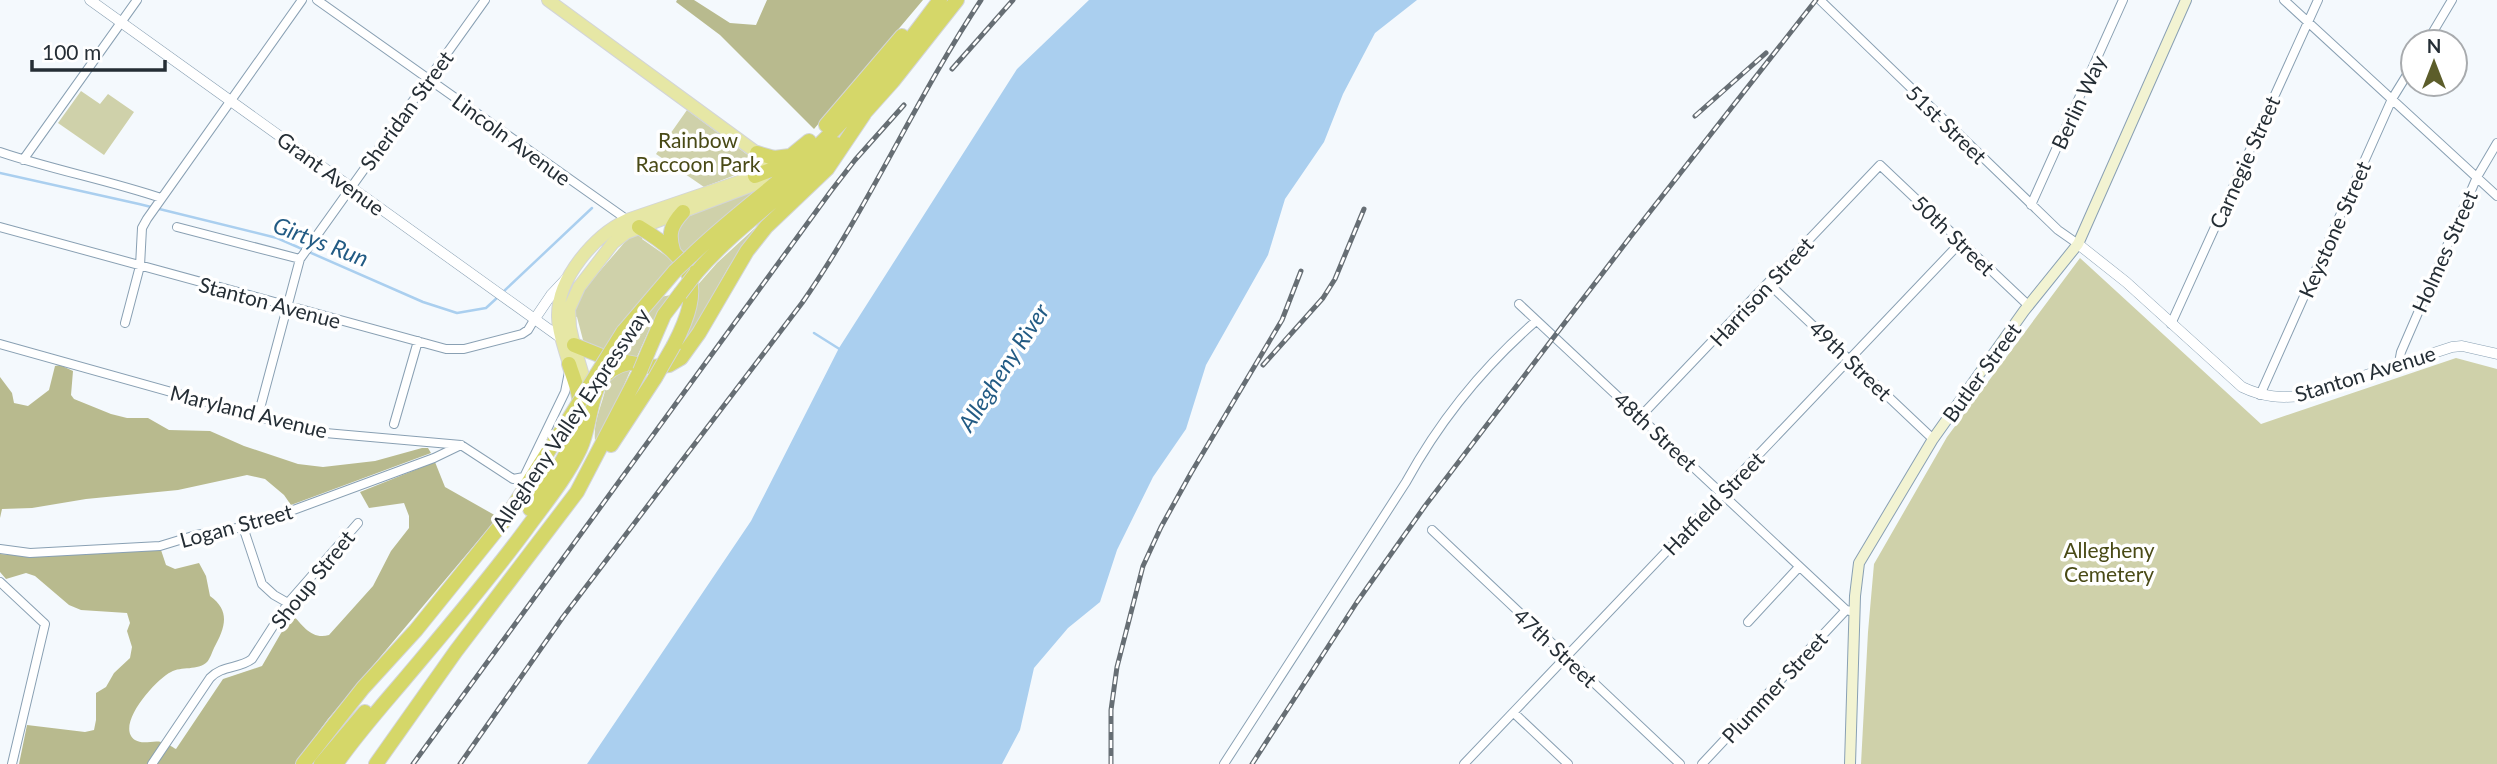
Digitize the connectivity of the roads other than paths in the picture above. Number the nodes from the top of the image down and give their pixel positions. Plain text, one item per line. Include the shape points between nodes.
1 (90, 0) edge
2 (137, 0) edge
3 (302, 0) edge
4 (317, 0) edge
5 (485, 0) edge
6 (548, 0) edge
7 (931, 0) edge
8 (940, 0) edge
9 (957, 0) edge
10 (1820, 0) edge
11 (2123, 0) edge
12 (2186, 0) edge
13 (2284, 0) edge
14 (2318, 0) edge
15 (2452, 0) edge
16 (2307, 21) junction
17 (121, 22) junction
18 (2435, 28) edge
19 (428, 79) junction
20 (2399, 88) edge
21 (2392, 99) junction
22 (230, 100) junction
23 (864, 114) junction
24 (2497, 143) edge
25 (0, 152) edge
26 (798, 152) junction
27 (757, 153) junction
28 (23, 160) junction
29 (1880, 165) joint
30 (760, 174) junction
31 (2477, 177) junction
32 (350, 187) junction
33 (2497, 196) edge
34 (160, 199) junction
35 (2031, 205) junction
36 (683, 212) junction
37 (633, 224) junction
38 (177, 227) dead end
39 (0, 228) edge
40 (1961, 242) junction
41 (2078, 244) junction
42 (673, 250) junction
43 (302, 257) junction
44 (140, 266) junction
45 (570, 275) junction
46 (1768, 283) junction
47 (1519, 304) dead end
48 (2029, 306) junction
49 (288, 307) junction
50 (534, 320) junction
51 (1536, 321) junction
52 (125, 323) dead end
53 (2171, 324) junction
54 (418, 341) junction
55 (567, 342) junction
56 (0, 344) edge
57 (2497, 354) edge
58 (1850, 359) junction
59 (2399, 363) junction
60 (569, 364) joint
61 (635, 367) junction
62 (572, 394) junction
63 (2260, 395) junction
64 (591, 410) junction
65 (258, 416) junction
66 (1640, 416) junction
67 (394, 424) dead end
68 (1933, 439) junction
69 (461, 445) junction
70 (602, 453) junction
71 (1721, 493) junction
72 (358, 523) dead end
73 (243, 527) junction
74 (1432, 530) dead end
75 (0, 549) edge
76 (1799, 567) junction
77 (0, 582) edge
78 (288, 603) junction
79 (1850, 611) junction
80 (1748, 622) dead end
81 (416, 630) junction
82 (1567, 657) junction
83 (1514, 713) junction
84 (328, 761) edge
85 (12, 764) edge
86 (152, 764) edge
87 (303, 764) edge
88 (376, 764) edge
89 (1224, 764) edge
90 (1464, 764) edge
91 (1568, 764) edge
92 (1681, 764) edge
93 (1702, 764) edge
94 (1850, 764) edge

1 - 17 street, Grant Avenue
2 - 17 street
3 - 22 street
4 - 19 street, Lincoln Avenue
5 - 19 street, Sheridan Street
6 - 27 main road
7 - 26 highway via 852,97
8 - 81 highway, Allegheny Valley Expressway, bridge via 849,115 675,271 623,332 504,521
9 - 23 highway, Allegheny Valley Expressway
10 - 35 street, 51st Street
11 - 35 street, Berlin Way
12 - 41 main road, Butler Street
13 - 16 street
14 - 16 street, Carnegie Street
15 - 18 street
16 - 21 street
16 - 53 street, Carnegie Street
17 - 22 street, Grant Avenue
17 - 28 street
19 - 32 street, Sheridan Street
19 - 37 street, Lincoln Avenue
20 - 21 street, Keystone Street
21 - 31 street
21 - 63 street, Keystone Street
22 - 32 street, Grant Avenue
22 - 34 street
23 - 61 highway, Allegheny Valley Expressway, bridge via 800,181 736,231 696,273 664,315 648,352
23 - 61 highway via 827,169 747,251 681,358 669,365
24 - 31 street, Holmes Street
25 - 28 street
26 - 27 highway via 774,158
26 - 30 highway
27 - 30 main road via 764,159
28 - 34 street
29 - 40 street, 50th Street
29 - 46 street, Harrison Street
30 - 36 main road via 762,180 756,184
30 - 37 main road
31 - 33 street
31 - 59 street, Holmes Street
32 - 43 street, Sheridan Street
32 - 50 street, Grant Avenue
34 - 44 street via 142,228
35 - 41 street, 51st Street
36 - 37 main road
36 - 42 highway via 671,228
37 - 42 highway
37 - 45 main road via 614,226 601,236
37 - 55 main road via 579,287 569,309
38 - 43 street
39 - 44 street, Stanton Avenue
40 - 48 street, 50th Street
40 - 58 street, Hatfield Street
41 - 48 main road, Butler Street
41 - 53 street, Stanton Avenue
42 - 70 highway, bridge via 687,270 692,294 688,316 628,422
43 - 49 street, Sheridan Street
44 - 49 street, Stanton Avenue
44 - 52 street
45 - 50 street
45 - 55 main road via 558,317
46 - 58 street, 49th Street
46 - 66 street, Harrison Street
47 - 51 street, 48th Street
48 - 68 main road, Butler Street
49 - 54 street, Stanton Avenue
49 - 65 street, Sheridan Street
50 - 54 street, Stanton Avenue via 522,334 464,349
50 - 55 street, Grant Avenue
51 - 66 street, 48th Street
51 - 89 street via 1480,374 1423,451
53 - 63 street, Stanton Avenue via 2242,387
54 - 67 street
55 - 60 main road
55 - 61 highway
55 - 64 main road via 589,391
56 - 65 street, Maryland Avenue
57 - 59 street, Stanton Avenue via 2462,345
58 - 68 street, 49th Street
58 - 71 street, Hatfield Street
59 - 63 street, Stanton Avenue via 2305,395
60 - 62 highway
61 - 64 highway via 617,365 603,377
61 - 70 highway, Allegheny Valley Expressway
62 - 69 street, Maryland Avenue via 524,477 513,479
62 - 84 highway via 580,412 578,427 538,498 480,578
64 - 84 highway via 580,450 552,495 365,727
65 - 69 street, Maryland Avenue via 314,432
66 - 71 street, 48th Street
68 - 79 main road, Butler Street via 1859,563
69 - 73 street, Logan Street
70 - 88 highway, Allegheny Valley Expressway
71 - 76 street, 48th Street
71 - 82 street, Hatfield Street
72 - 78 street, Shoup Street
73 - 75 street, Logan Street via 160,546 30,553
73 - 78 street via 262,584
74 - 82 street, 47th Street
76 - 79 street, 48th Street
76 - 80 street
77 - 85 street via 44,624
78 - 86 street, Shoup Street via 252,659 210,678
79 - 93 street, Plummer Street
79 - 94 main road, Butler Street
81 - 84 highway via 348,721
81 - 87 highway, Allegheny Valley Expressway
82 - 83 street, Hatfield Street
82 - 92 street, 47th Street
83 - 90 street, Hatfield Street
83 - 91 street

